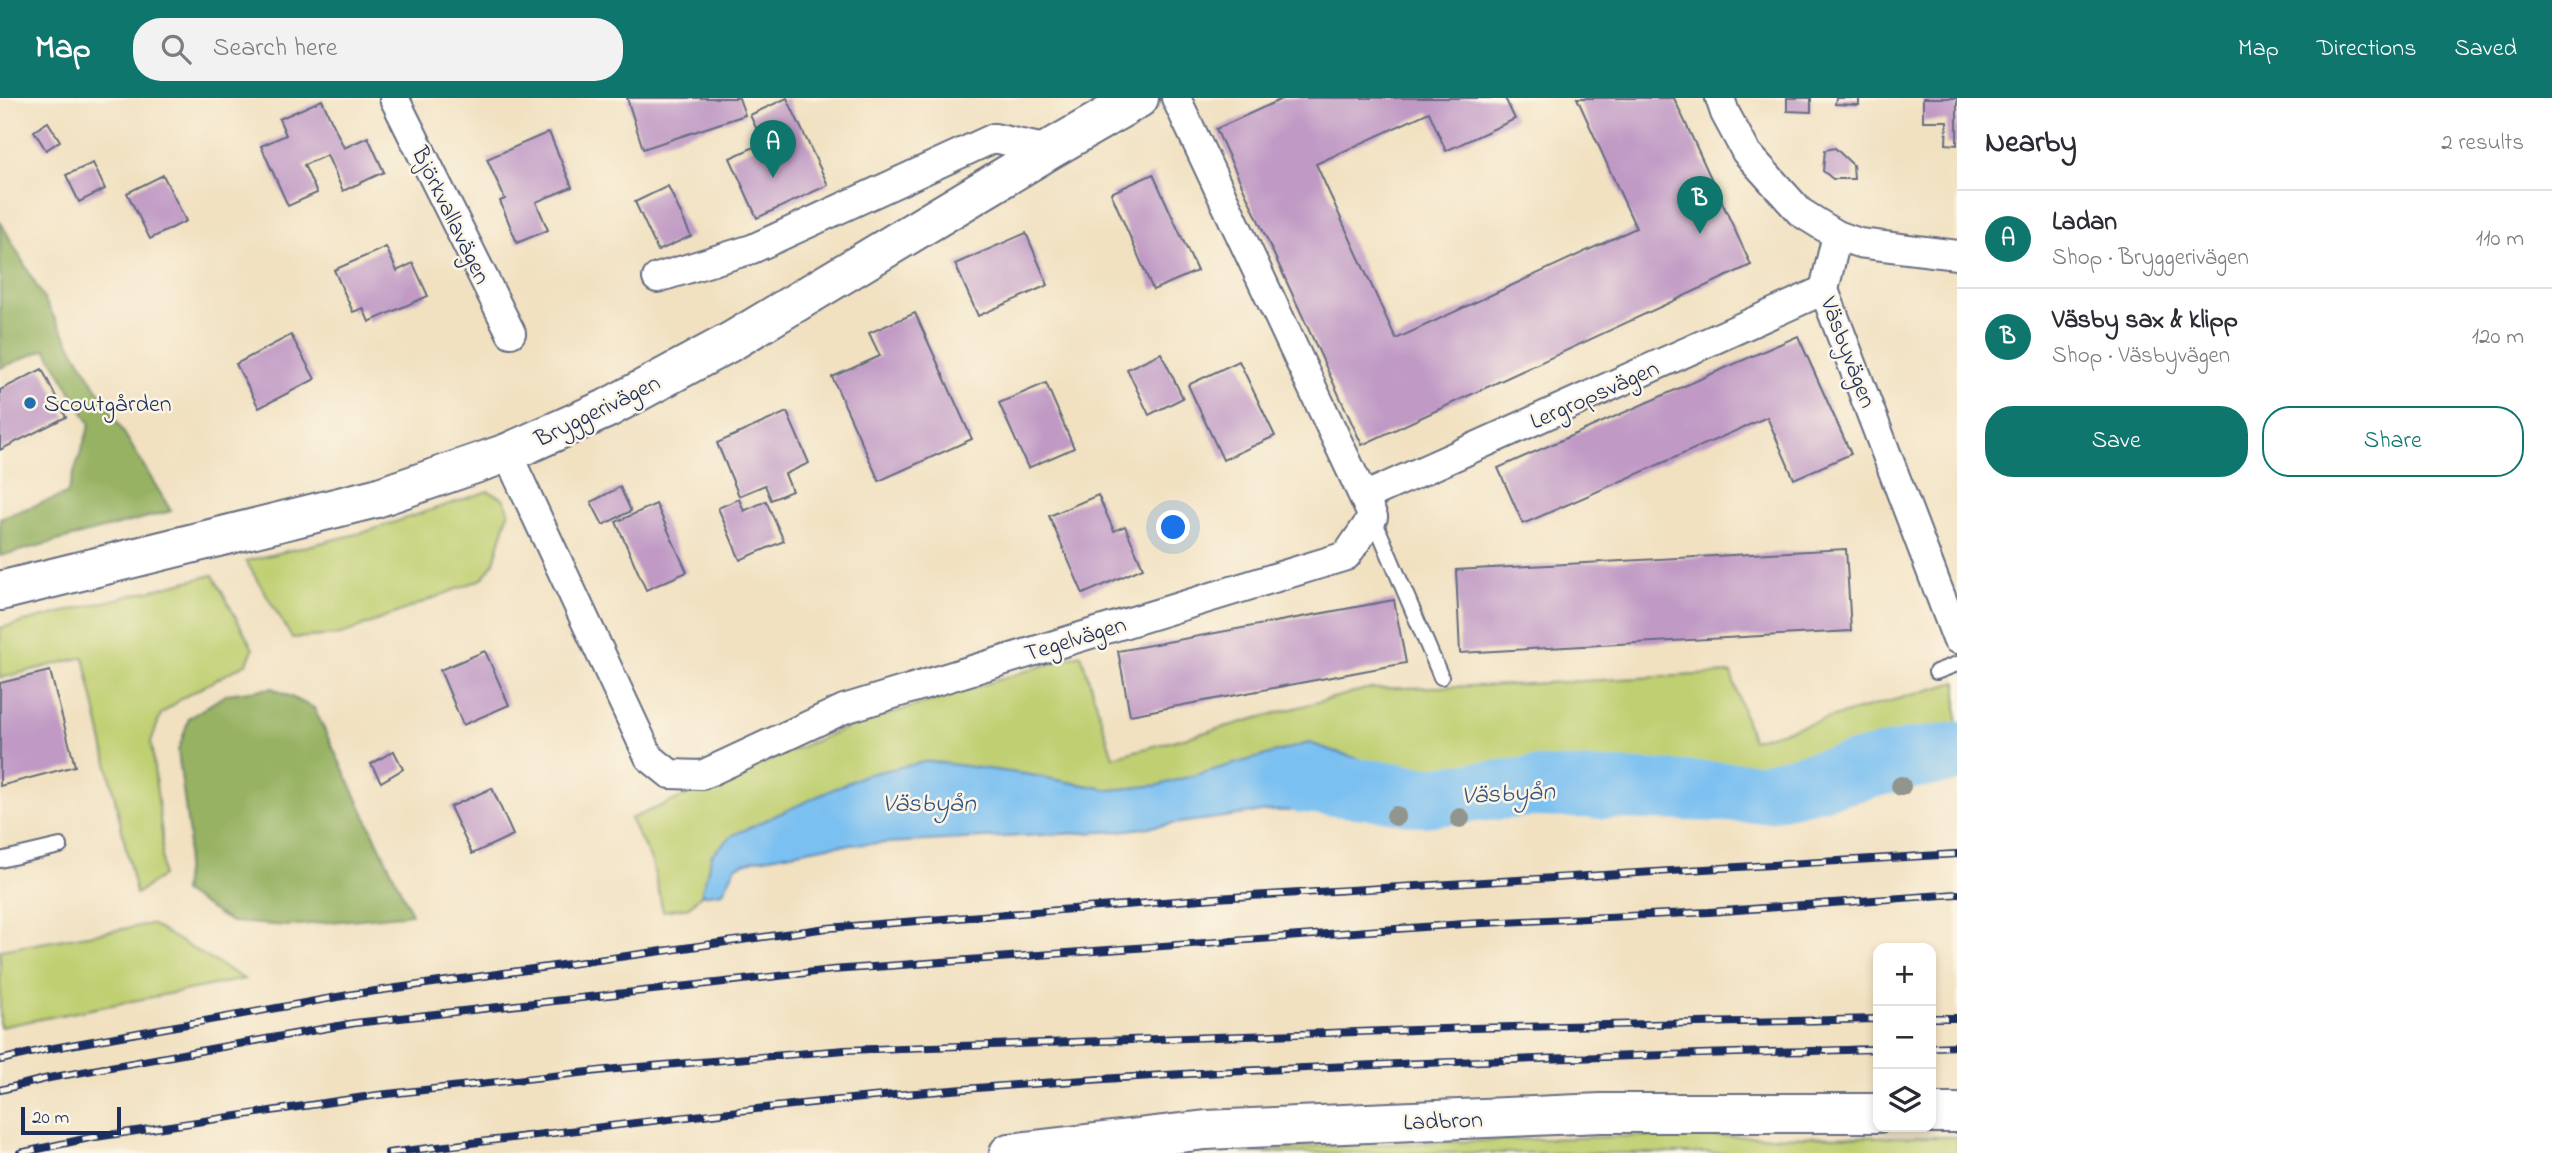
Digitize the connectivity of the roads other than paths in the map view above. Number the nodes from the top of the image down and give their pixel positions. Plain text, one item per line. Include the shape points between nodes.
1 (394, 98) edge
2 (1139, 98) edge
3 (1176, 98) edge
4 (1720, 98) edge
5 (1049, 149) junction
6 (1837, 235) junction
7 (1957, 255) edge
8 (657, 278) dead end
9 (1824, 289) junction
10 (511, 333) dead end
11 (507, 453) junction
12 (1369, 507) junction
13 (0, 591) edge
14 (1957, 639) edge
15 (1957, 664) edge
16 (1936, 671) dead end
17 (1441, 677) dead end
18 (60, 846) dead end
19 (0, 860) edge
20 (1873, 1113) edge
21 (1936, 1113) edge
22 (1957, 1113) edge
23 (1009, 1153) edge

1 - 10 street, Björkvallavägen
2 - 5 street, Bryggerivägen
3 - 12 street
4 - 6 street via 1746,152 1800,212
5 - 8 street via 994,138 752,249
5 - 11 street, Bryggerivägen via 732,341 606,409
6 - 7 street via 1859,243
6 - 9 street, Väsbyvägen
9 - 12 street, Lergropsvägen
9 - 14 street, Väsbyvägen
11 - 12 street, Tegelvägen via 649,757 670,774 702,775 844,709 1346,555
11 - 13 street, Bryggerivägen via 376,498
12 - 17 lane
15 - 16 lane
18 - 19 lane
20 - 23 street, Ladbron via 1601,1114 1206,1130
21 - 22 street

